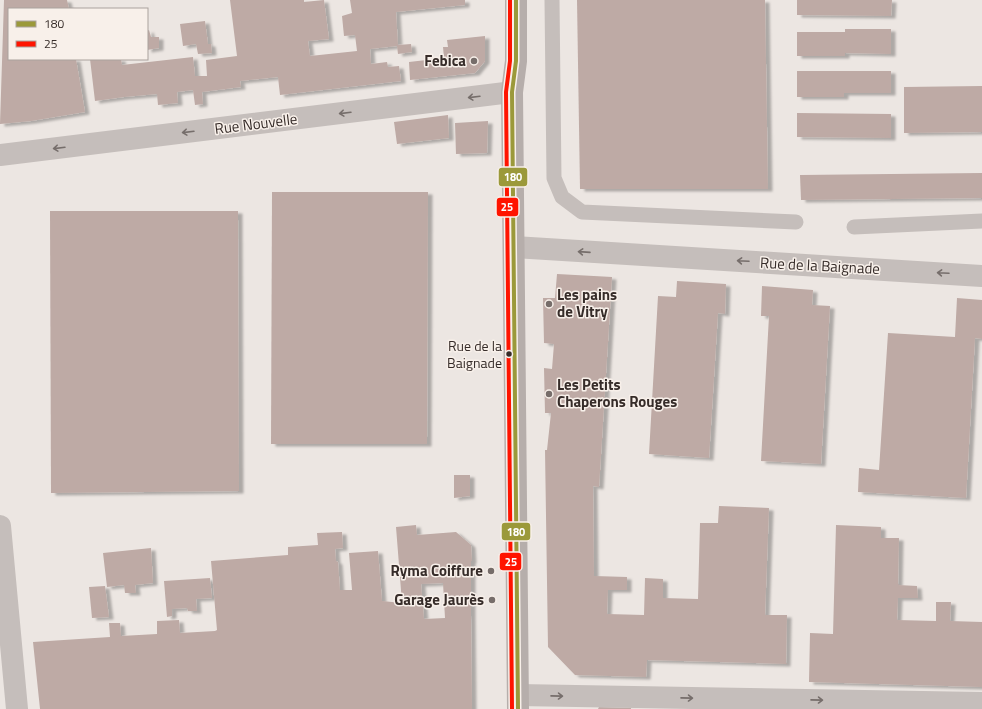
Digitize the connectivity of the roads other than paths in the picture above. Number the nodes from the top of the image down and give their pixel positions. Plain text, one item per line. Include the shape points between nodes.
1 (516, 0) edge
2 (552, 0) edge
3 (512, 92) junction
4 (0, 155) edge
5 (982, 221) edge
6 (796, 222) dead end
7 (854, 227) dead end
8 (514, 248) junction
9 (982, 276) edge
10 (0, 526) edge
11 (982, 703) edge
12 (523, 704) edge
13 (909, 706) edge
14 (17, 709) edge

1 - 3 main road via 516,60
2 - 6 lane via 554,178 562,198 582,212
3 -> 4 street, Rue Nouvelle
3 - 8 main road
5 - 7 lane
9 -> 8 street, Rue de la Baignade
8 - 12 main road
10 - 14 street
11 - 13 street
12 -> 13 street

